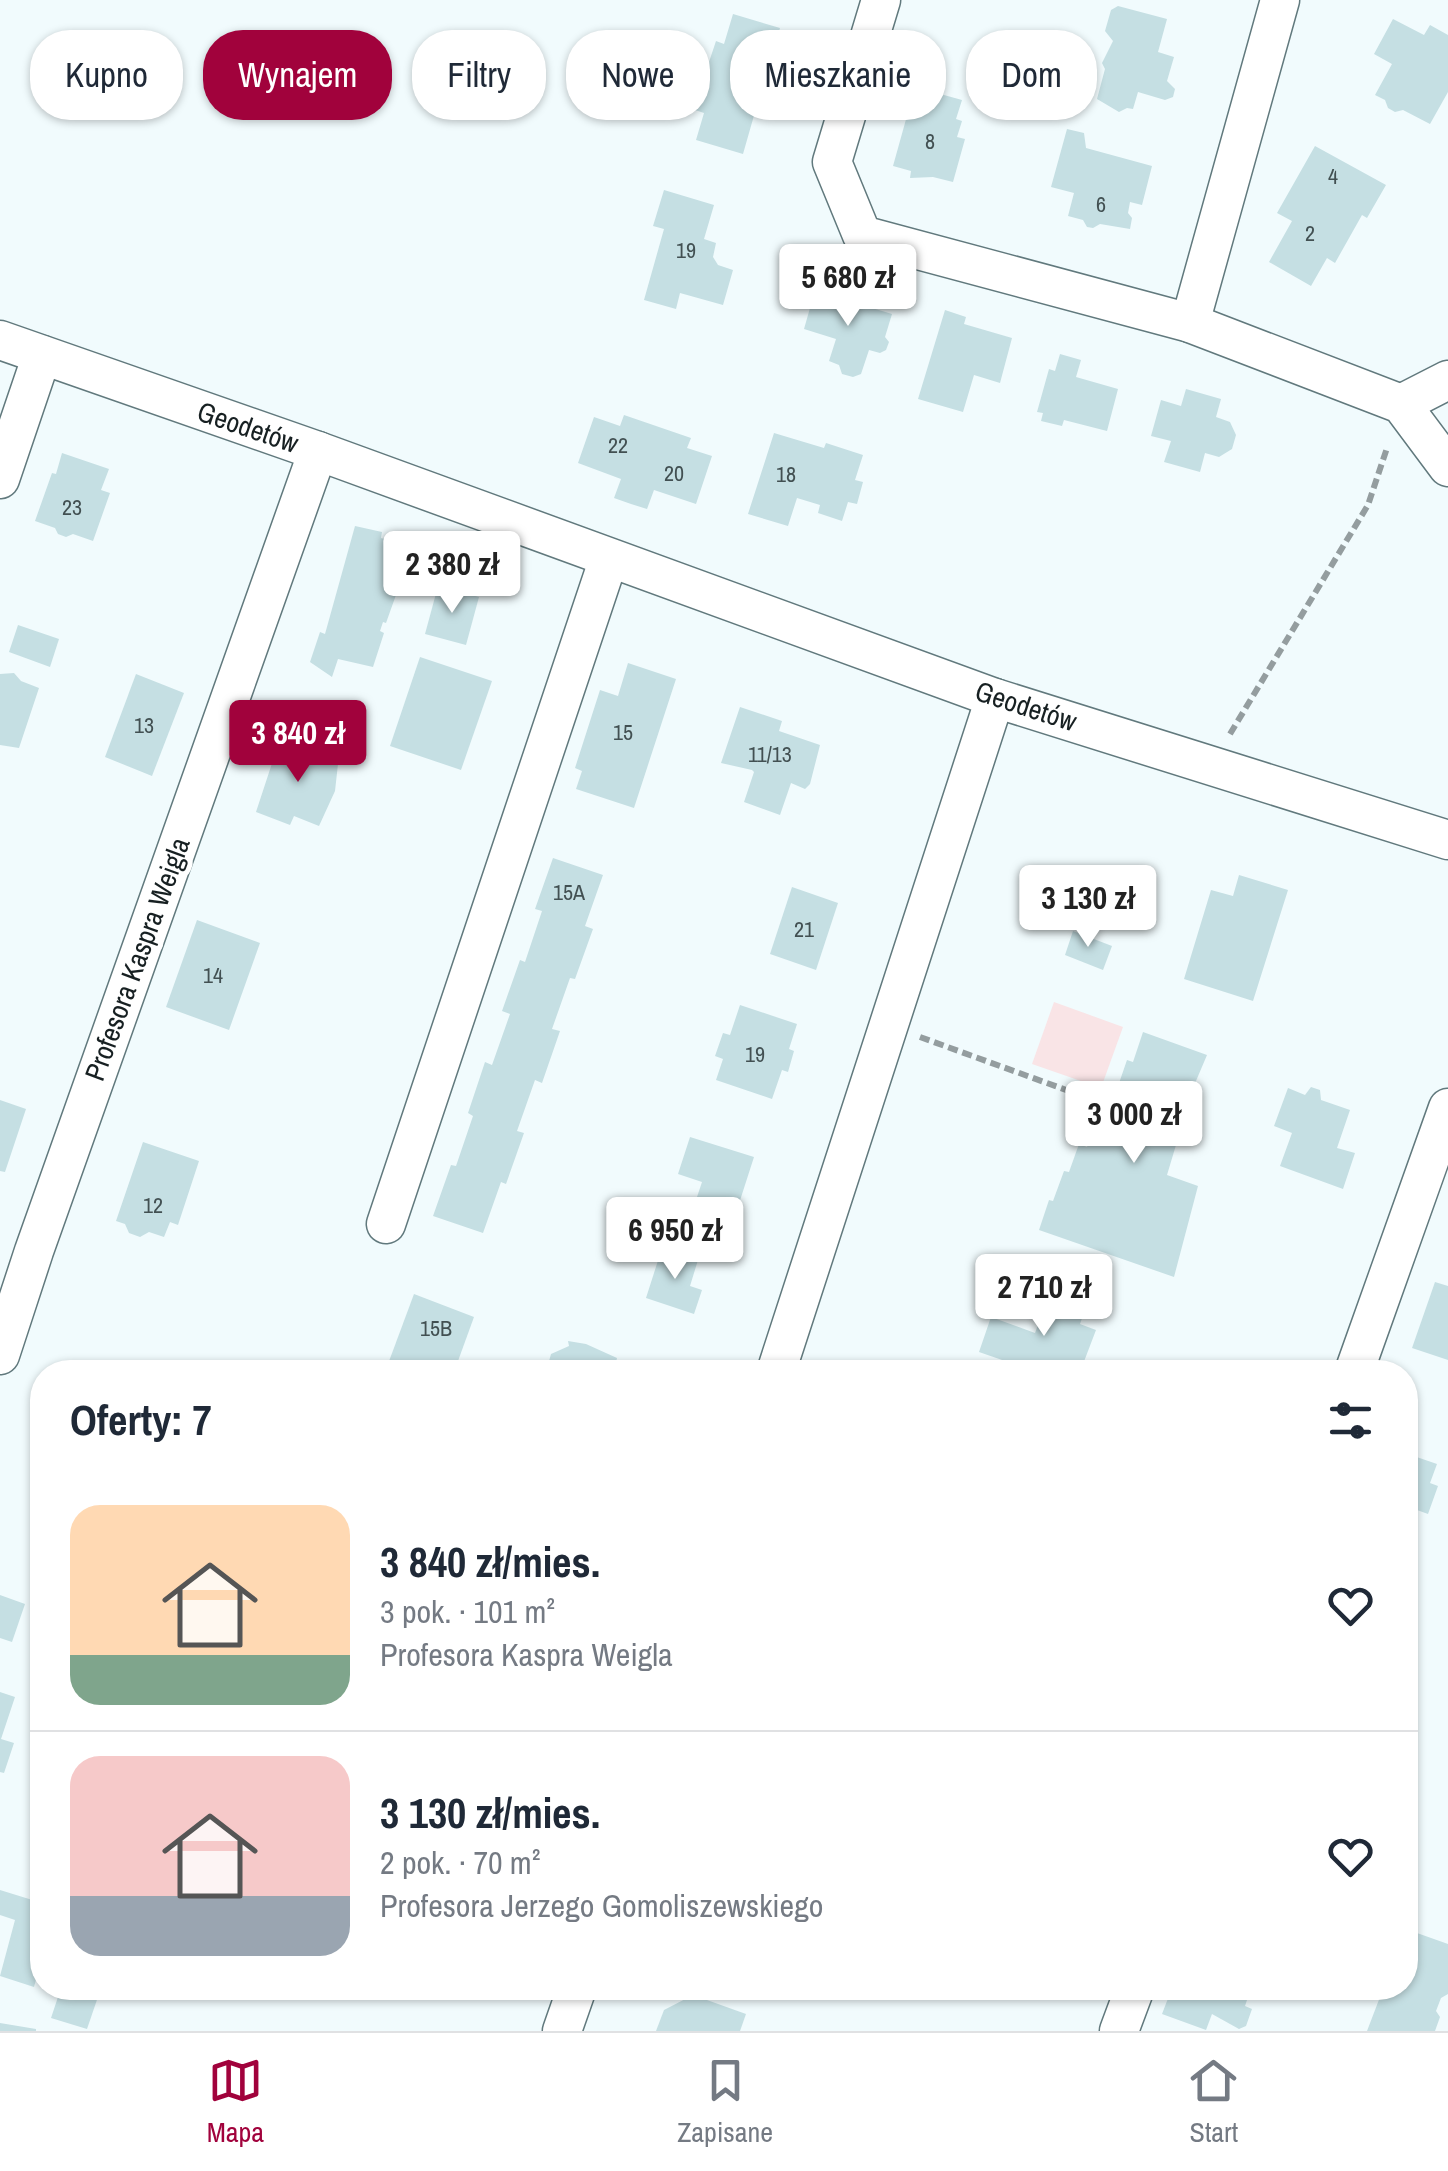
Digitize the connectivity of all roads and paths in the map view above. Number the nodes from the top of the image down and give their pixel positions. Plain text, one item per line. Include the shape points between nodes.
1 (881, 0) edge
2 (1280, 0) edge
3 (1190, 323) junction
4 (0, 340) edge
5 (42, 355) junction
6 (1448, 380) edge
7 (1401, 404) junction
8 (318, 452) junction
9 (1448, 467) edge
10 (0, 479) edge
11 (609, 558) junction
12 (996, 698) junction
13 (1212, 765) junction
14 (1448, 840) edge
15 (888, 1027) junction
16 (1102, 1103) dead end
17 (1448, 1108) edge
18 (386, 1224) dead end
19 (0, 1355) edge
20 (780, 1360) edge
21 (1358, 1360) edge
22 (572, 2000) edge
23 (1131, 2000) edge
24 (562, 2031) edge
25 (1119, 2031) edge

1 - 3 street via 832,162 862,235
2 - 3 street
3 - 7 street
4 - 5 street, Geodetów
5 - 8 street, Geodetów
5 - 10 street
6 - 7 street
7 - 9 street
7 - 13 path via 1368,505
8 - 11 street, Geodetów
8 - 19 street, Profesora Kaspra Weigla
11 - 12 street, Geodetów
11 - 18 street
12 - 13 street, Geodetów
12 - 15 street
13 - 14 street, Geodetów
15 - 16 path
15 - 20 street
17 - 21 street
22 - 24 street
23 - 25 street

